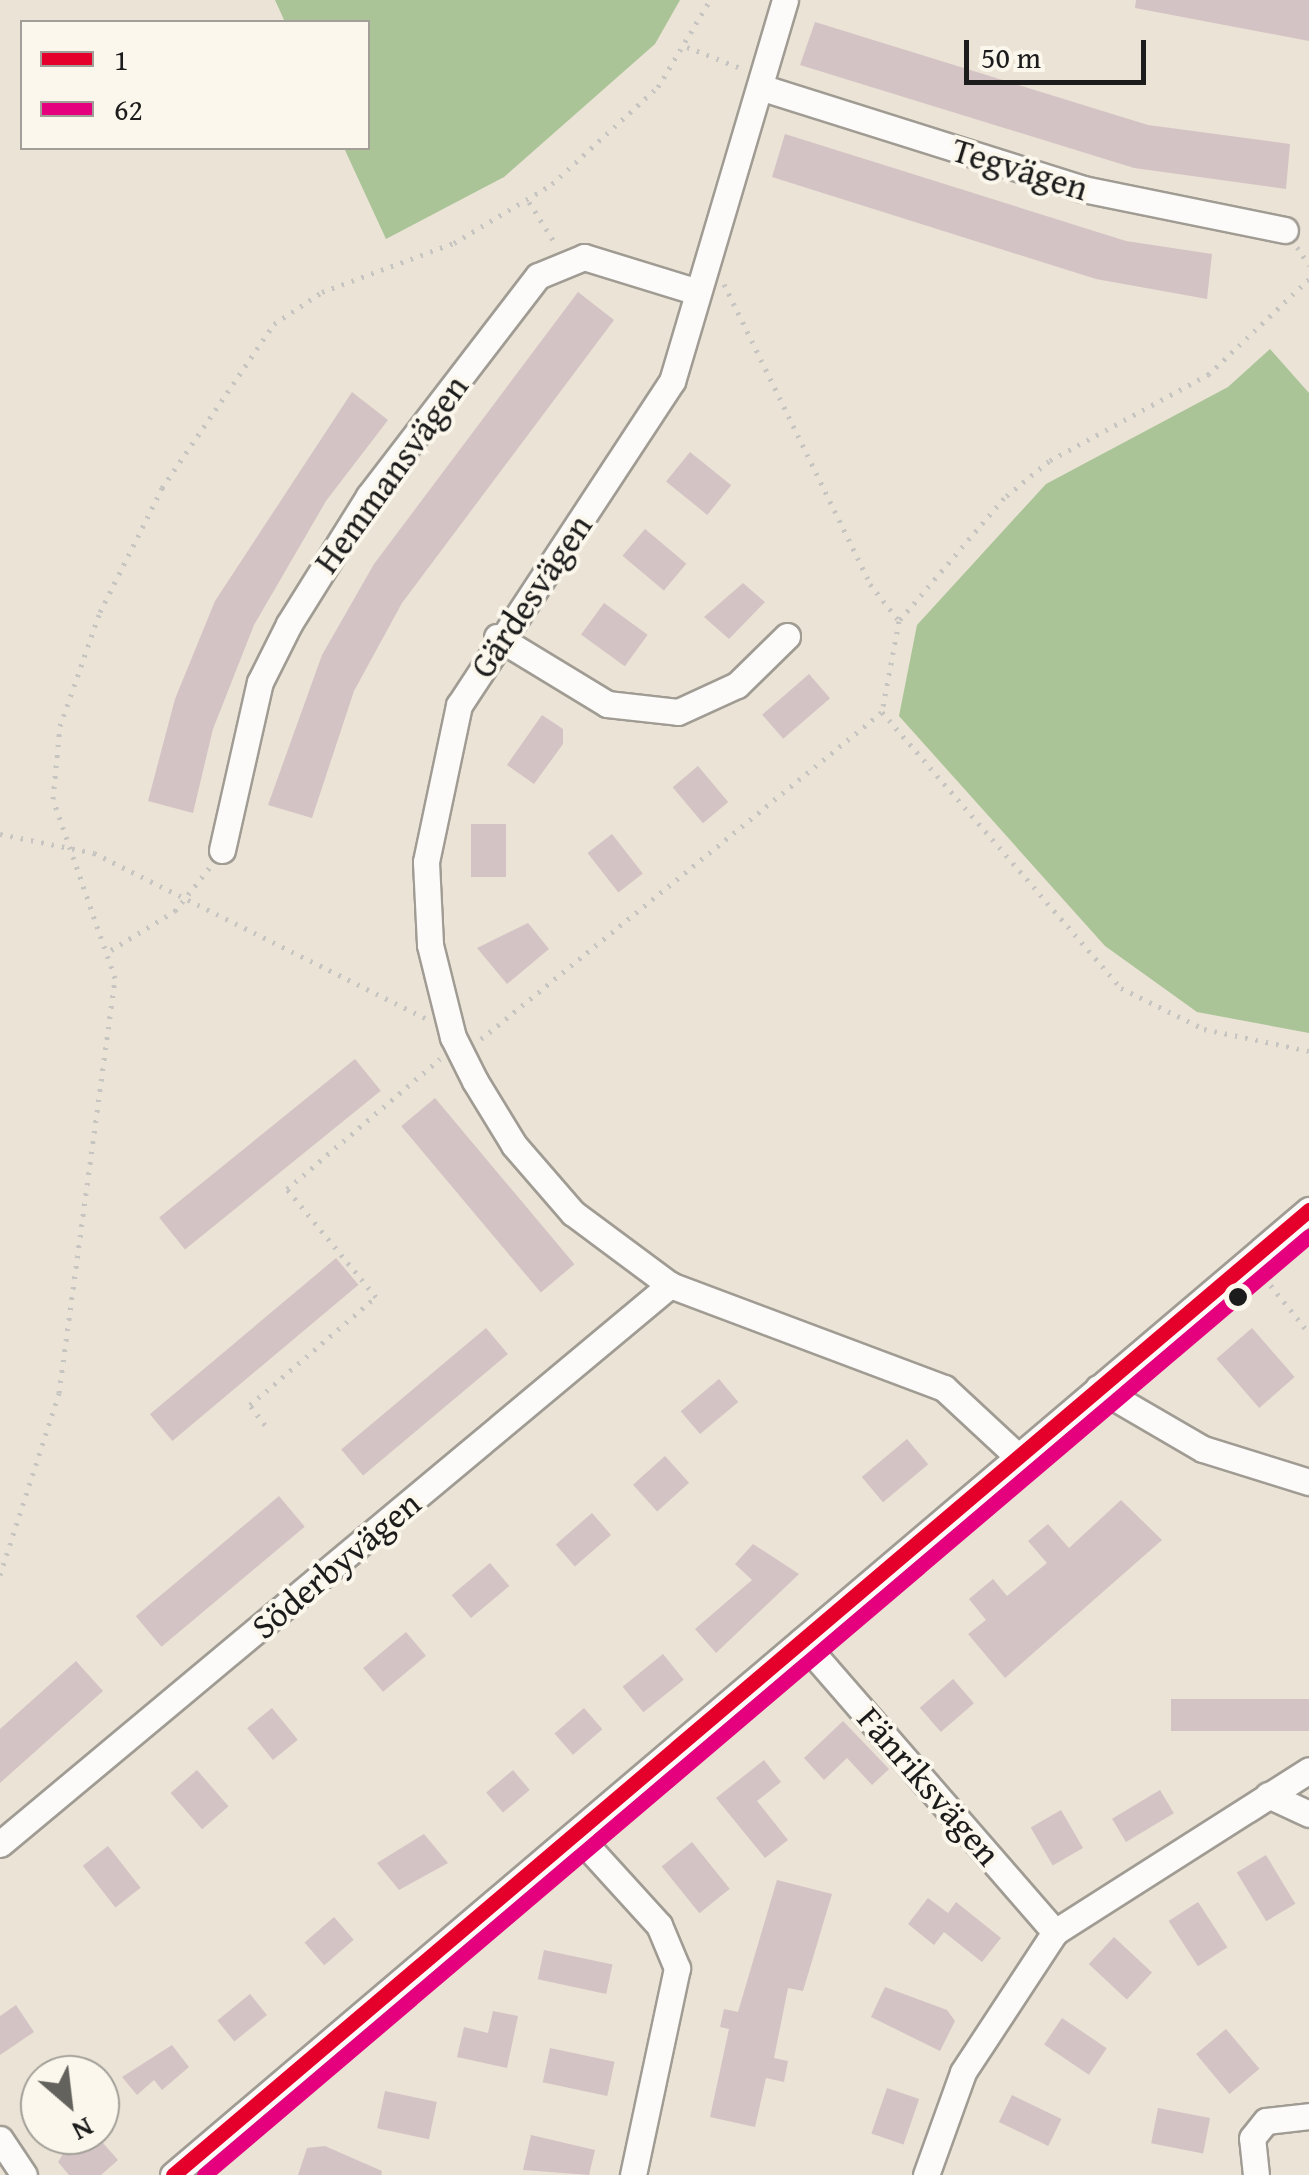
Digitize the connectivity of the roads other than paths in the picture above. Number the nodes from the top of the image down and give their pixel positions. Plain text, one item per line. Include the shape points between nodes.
1 (784, 0) edge
2 (761, 81) junction
3 (1285, 230) dead end
4 (701, 283) junction
5 (786, 636) dead end
6 (497, 637) junction
7 (222, 850) road end
8 (1309, 1210) edge
9 (670, 1285) junction
10 (1098, 1388) junction
11 (1015, 1454) junction
12 (1309, 1482) edge
13 (802, 1641) junction
14 (1309, 1770) edge
15 (1268, 1794) junction
16 (1309, 1814) edge
17 (576, 1835) junction
18 (0, 1844) edge
19 (1055, 1932) junction
20 (1309, 2116) edge
21 (0, 2139) edge
22 (24, 2175) edge
23 (172, 2175) edge
24 (632, 2175) edge
25 (926, 2175) edge
26 (1256, 2175) edge

1 - 2 street, Gärdesvägen
2 - 3 street, Tegvägen via 1083,189
2 - 4 street, Gärdesvägen
4 - 6 street, Gärdesvägen via 672,381 644,435
4 - 7 street, Hemmansvägen via 612,262 560,260 538,276 369,496 289,624 260,682
5 - 6 street via 737,685 678,712 607,704
6 - 9 street, Gärdesvägen via 459,705 426,862 430,945 452,1052 541,1180
8 - 10 street
9 - 11 street, Gärdesvägen via 914,1372
9 - 18 street, Söderbyvägen
10 - 11 street
10 - 12 street via 1203,1449
11 - 13 street
13 - 17 street
13 - 19 street, Fänriksvägen
14 - 15 street
15 - 16 street
15 - 19 street
17 - 23 street
17 - 24 street via 659,1925 677,1968
19 - 25 street via 963,2072
20 - 26 street via 1266,2122 1252,2138
21 - 22 street

